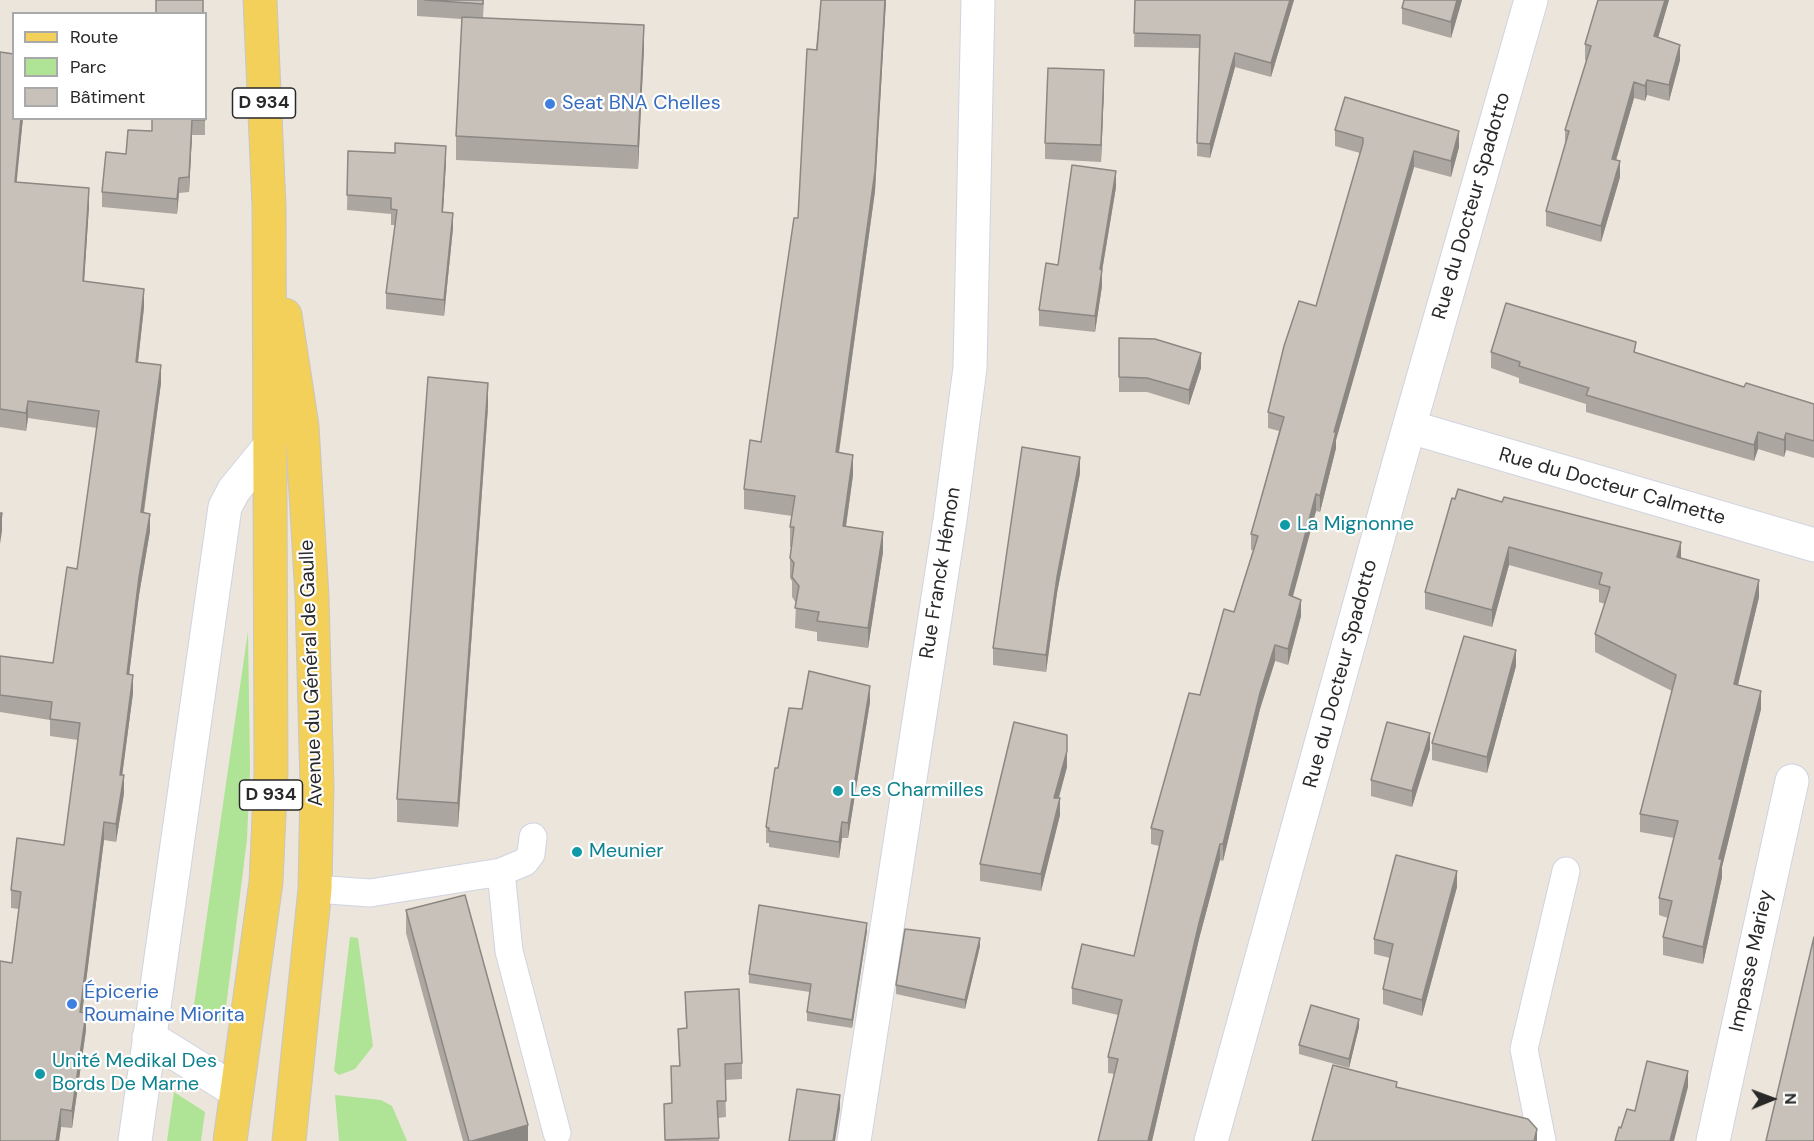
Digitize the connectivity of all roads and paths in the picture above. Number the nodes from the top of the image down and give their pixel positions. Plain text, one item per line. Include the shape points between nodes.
1 (260, 0) edge
2 (978, 0) edge
3 (1531, 0) edge
4 (269, 206) junction
5 (1410, 427) junction
6 (269, 447) junction
7 (1814, 545) edge
8 (1792, 781) dead end
9 (533, 837) dead end
10 (1566, 871) dead end
11 (501, 872) junction
12 (315, 889) junction
13 (149, 1037) junction
14 (236, 1091) junction
15 (557, 1133) dead end
16 (135, 1141) edge
17 (230, 1141) edge
18 (289, 1141) edge
19 (854, 1141) edge
20 (1211, 1141) edge
21 (1542, 1141) edge
22 (1713, 1141) edge

1 - 4 main road, Avenue du Général de Gaulle / D 934
2 - 19 street, Rue Franck Hémon via 970,368
3 - 5 street, Rue du Docteur Spadotto
4 - 6 main road, Avenue du Général de Gaulle / D 934
4 - 12 main road, Avenue du Général de Gaulle / D 934 via 302,426 312,597 317,785
5 - 7 street, Rue du Docteur Calmette
5 - 20 street, Rue du Docteur Spadotto
6 - 13 street via 225,507
6 - 14 main road, Avenue du Général de Gaulle / D 934 via 270,821 266,882
8 - 22 street, Impasse Mariey
9 - 11 lane via 531,854 525,862
10 - 21 lane via 1524,1049
11 - 12 lane via 370,893
11 - 15 lane via 508,951
12 - 18 main road, Avenue du Général de Gaulle / D 934
13 - 14 street
13 - 16 street
14 - 17 main road, Avenue du Général de Gaulle / D 934

